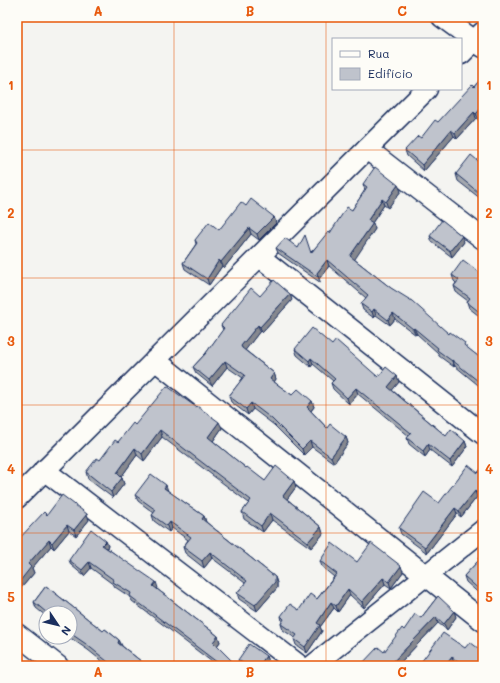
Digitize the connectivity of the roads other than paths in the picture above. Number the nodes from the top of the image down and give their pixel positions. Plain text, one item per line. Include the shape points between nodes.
1 (442, 17) edge
2 (475, 44) edge
3 (425, 90) edge
4 (367, 149) junction
5 (483, 239) edge
6 (260, 257) junction
7 (155, 360) junction
8 (483, 434) edge
9 (44, 470) junction
10 (17, 498) edge
11 (483, 530) edge
12 (426, 577) junction
13 (483, 620) edge
14 (17, 634) edge
15 (58, 666) edge
16 (300, 666) edge
17 (312, 666) edge

1 - 2 street
3 - 4 street
4 - 5 street
4 - 6 street
6 - 7 street
6 - 8 street
7 - 9 street
7 - 12 street
9 - 10 street
9 - 16 street
11 - 12 street
12 - 13 street
12 - 17 street
14 - 15 street

